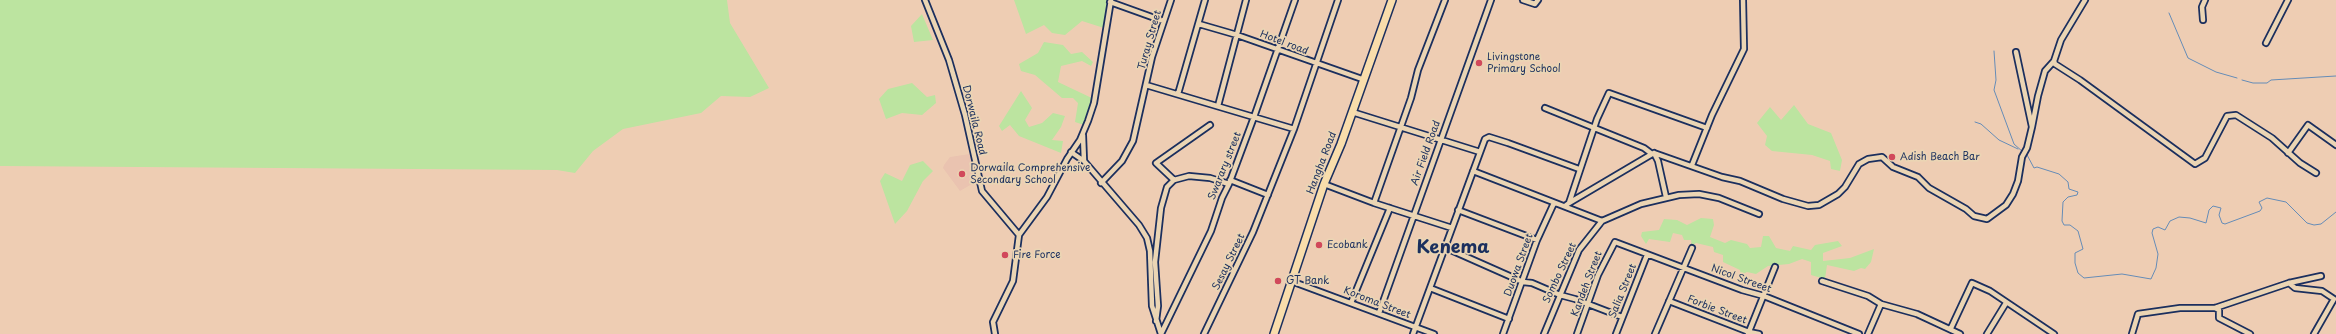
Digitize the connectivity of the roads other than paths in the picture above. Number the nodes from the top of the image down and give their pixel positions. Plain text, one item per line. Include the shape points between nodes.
1 (925, 0) edge
2 (1171, 0) edge
3 (1205, 0) edge
4 (1246, 0) edge
5 (1295, 0) edge
6 (1338, 0) edge
7 (1392, 0) edge
8 (1445, 0) edge
9 (1491, 0) edge
10 (1523, 0) edge
11 (1538, 0) edge
12 (1743, 0) edge
13 (2085, 0) edge
14 (2205, 0) edge
15 (2288, 0) edge
16 (1110, 1) edge
17 (2203, 20) dead end
18 (1164, 21) junction
19 (1199, 24) junction
20 (1237, 35) junction
21 (2266, 43) dead end
22 (1277, 49) junction
23 (2016, 52) dead end
24 (2054, 61) junction
25 (1316, 64) junction
26 (1362, 79) junction
27 (1146, 85) junction
28 (1178, 94) junction
29 (1218, 106) junction
30 (1545, 108) dead end
31 (1352, 112) junction
32 (1254, 117) junction
33 (1210, 125) dead end
34 (1400, 127) junction
35 (1595, 127) junction
36 (2032, 127) junction
37 (1294, 128) junction
38 (1707, 128) junction
39 (1083, 133) junction
40 (1441, 139) junction
41 (2336, 144) edge
42 (1071, 152) junction
43 (1480, 152) junction
44 (1653, 153) junction
45 (2288, 154) junction
46 (1084, 161) junction
47 (1692, 166) junction
48 (1579, 169) junction
49 (1473, 171) junction
50 (2316, 173) dead end
51 (1174, 180) junction
52 (1230, 182) junction
53 (1101, 183) junction
54 (1324, 184) junction
55 (1268, 195) junction
56 (1666, 197) junction
57 (1554, 202) junction
58 (1374, 203) junction
59 (1567, 204) junction
60 (1390, 208) junction
61 (1458, 210) junction
62 (1759, 214) dead end
63 (1414, 215) junction
64 (1602, 221) junction
65 (1452, 228) junction
66 (1019, 234) junction
67 (1537, 240) junction
68 (1615, 242) joint
69 (1444, 247) junction
70 (1692, 248) dead end
71 (1150, 251) junction
72 (1157, 251) junction
73 (1646, 255) junction
74 (1683, 267) junction
75 (1774, 267) dead end
76 (2321, 276) dead end
77 (1822, 280) dead end
78 (1292, 281) junction
79 (1523, 282) junction
80 (2289, 283) junction
81 (1430, 288) junction
82 (1560, 296) junction
83 (1764, 296) junction
84 (1669, 301) junction
85 (1351, 303) junction
86 (2006, 303) junction
87 (1882, 304) junction
88 (1589, 305) junction
89 (2215, 308) junction
90 (1379, 312) junction
91 (1622, 317) junction
92 (1509, 319) junction
93 (1156, 322) junction
94 (1416, 327) junction
95 (1951, 328) junction
96 (1748, 333) edge
97 (995, 334) edge
98 (1161, 334) edge
99 (1204, 334) edge
100 (1274, 334) edge
101 (1413, 334) edge
102 (1434, 334) edge
103 (1503, 334) edge
104 (1544, 334) edge
105 (1577, 334) edge
106 (1616, 334) edge
107 (1655, 334) edge
108 (1759, 334) edge
109 (1859, 334) edge
110 (1868, 334) edge
111 (1960, 334) edge
112 (1987, 334) edge
113 (2054, 334) edge
114 (2132, 334) edge
115 (2250, 334) edge
116 (2314, 334) edge

1 - 66 street, Dorwaila Road via 949,60 965,115 982,191
2 - 18 street, Turay Street
3 - 19 street
4 - 20 street
5 - 22 street, Swarary street
6 - 25 street, Sesay Street
7 - 26 highway, Hangha Road
8 - 34 street via 1418,70
9 - 40 street, Air Field Road
10 - 11 street via 1535,4
12 - 38 street via 1744,48
13 - 24 street via 2061,40
14 - 17 street via 2202,7
15 - 21 street
16 - 18 street
16 - 39 street via 1092,110
18 - 27 street, Turay Street
19 - 20 street, Hotel road
19 - 28 street
20 - 22 street, Hotel road
20 - 29 street
22 - 25 street, Hotel road
22 - 32 street, Swarary street
23 - 36 street
24 - 36 street via 2045,71
24 - 45 street via 2194,164 2205,158 2227,116 2236,115 2272,138
25 - 26 street, Hotel road
25 - 37 street, Sesay Street
26 - 31 highway, Hangha Road
27 - 28 street
27 - 53 street, Turay Street via 1133,141 1122,161
28 - 29 street
29 - 32 street
30 - 35 street
31 - 34 street
31 - 54 highway, Hangha Road
32 - 37 street
32 - 52 street, Swarary street
33 - 51 street via 1156,163
34 - 40 street
34 - 58 street
35 - 38 street via 1605,99 1611,92
35 - 44 street
35 - 48 street
36 - 47 street via 2022,157 2018,181 2006,205 1987,219 1974,216 1929,188 1918,177 1893,167 1882,157 1868,159 1859,164 1838,194 1819,205 1808,206 1795,204 1740,181
37 - 55 street, Sesay Street
38 - 47 street
39 - 42 street
39 - 46 street
40 - 43 street
40 - 63 street, Air Field Road
41 - 45 street via 2308,125
42 - 46 street
42 - 66 street via 1047,197
43 - 48 street via 1485,139 1489,137
43 - 49 street
44 - 47 street
44 - 56 street via 1658,161
44 - 59 street
45 - 50 street
46 - 53 street
48 - 59 street
49 - 57 street
49 - 61 street
51 - 52 street via 1197,176
51 - 72 street via 1169,183 1164,195
52 - 55 street
52 - 98 street, Swarary street via 1202,253 1183,286
53 - 71 street via 1142,229
54 - 58 street
54 - 78 highway, Hangha Road
55 - 99 street, Sesay Street via 1237,270
56 - 62 street, Sombo Street via 1699,194 1719,198
56 - 64 street, Sombo Street via 1641,204
57 - 59 street
57 - 67 street, Duowa Street
58 - 60 street
59 - 64 street
60 - 63 street
60 - 85 street
61 - 65 street
61 - 67 street
63 - 65 street
63 - 90 street, Air Field Road
64 - 82 street, Sombo Street via 1579,250
65 - 69 street
66 - 97 street via 1015,272 1007,296 993,322
67 - 79 street, Duowa Street
68 - 73 street, Nicol Streeet
68 - 88 street, Kandeh Street via 1598,275
69 - 79 street
69 - 81 street
70 - 74 street
71 - 72 street
71 - 93 street via 1152,306
72 - 93 street
73 - 74 street, Nicol Streeet
73 - 91 street, Salia Street
74 - 83 street, Nicol Streeet
74 - 84 street
75 - 83 street
76 - 80 street
77 - 87 street via 1868,296
78 - 85 street, Koroma Street
78 - 100 highway, Hangha Road
79 - 82 street via 1532,283
79 - 92 street, Duowa Street
80 - 89 street
80 - 116 street via 2295,288 2322,291 2334,299
81 - 92 street
81 - 94 street
82 - 88 street
82 - 104 street, Sombo Street
83 - 96 street
83 - 109 street, Nicol Streeet
84 - 96 street, Forbie Street
84 - 107 street
85 - 90 street, Koroma Street
86 - 95 street via 1972,282
86 - 112 street
86 - 113 street
87 - 95 street via 1917,314
87 - 110 street
88 - 91 street
88 - 105 street, Kandeh Street
89 - 114 street via 2180,308 2138,314
89 - 115 street via 2219,310 2219,318
90 - 94 street, Koroma Street
91 - 106 street, Salia Street
92 - 103 street, Duowa Street
93 - 98 street
94 - 101 street
94 - 102 street, Koroma Street
95 - 111 street
96 - 108 street, Forbie Street

